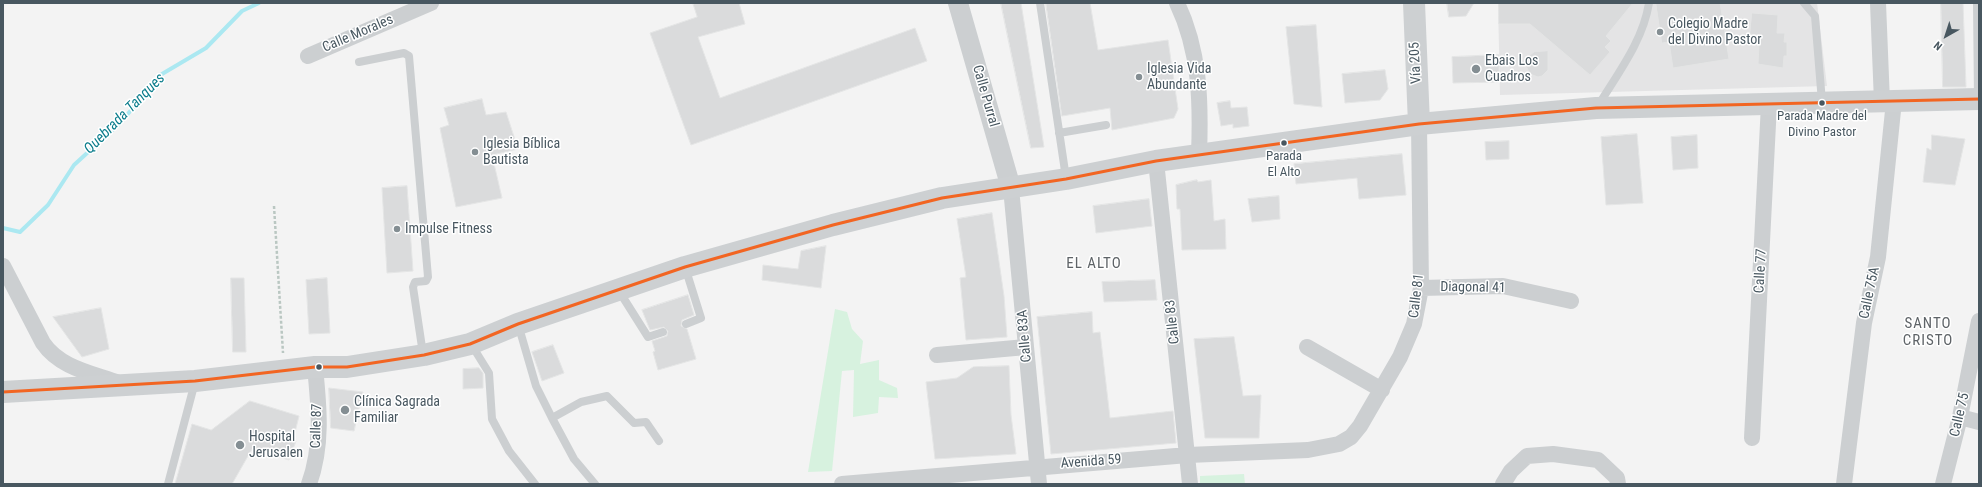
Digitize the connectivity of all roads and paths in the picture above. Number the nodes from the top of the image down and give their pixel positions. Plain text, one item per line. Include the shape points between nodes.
1 (431, 3) edge
2 (958, 3) edge
3 (1040, 3) edge
4 (1177, 3) edge
5 (1414, 3) edge
6 (1649, 3) edge
7 (1804, 3) edge
8 (1878, 3) edge
9 (1977, 3) edge
10 (308, 56) dead end
11 (359, 62) dead end
12 (1979, 99) edge
13 (1888, 102) junction
14 (1822, 103) junction
15 (1769, 104) junction
16 (1596, 108) junction
17 (1419, 124) junction
18 (1106, 125) dead end
19 (1059, 133) junction
20 (1199, 154) junction
21 (1156, 161) junction
22 (1066, 179) junction
23 (1011, 188) junction
24 (274, 206) dead end
25 (3, 266) edge
26 (685, 267) junction
27 (1421, 288) junction
28 (619, 290) junction
29 (1571, 301) dead end
30 (1979, 321) edge
31 (518, 324) junction
32 (686, 324) dead end
33 (663, 332) dead end
34 (470, 344) junction
35 (1026, 347) junction
36 (1307, 347) dead end
37 (424, 355) junction
38 (937, 355) dead end
39 (315, 367) junction
40 (284, 371) junction
41 (195, 381) junction
42 (126, 386) junction
43 (1382, 390) junction
44 (3, 392) edge
45 (1960, 417) junction
46 (552, 418) junction
47 (1979, 422) edge
48 (1752, 438) dead end
49 (659, 441) dead end
50 (1339, 444) joint
51 (1188, 455) junction
52 (1038, 466) junction
53 (1507, 477) edge
54 (1618, 481) edge
55 (884, 483) edge
56 (168, 484) edge
57 (309, 484) edge
58 (535, 484) edge
59 (595, 484) edge
60 (842, 484) edge
61 (1039, 484) edge
62 (1190, 484) edge
63 (1844, 484) edge
64 (1943, 484) edge

1 - 10 street, Calle Morales
2 - 23 street, Calle Purral
3 - 19 lane
4 - 20 street via 1195,54 1201,110
5 - 17 main road, Vía 205
6 - 16 lane via 1647,18 1635,46
7 - 14 lane via 1815,16
8 - 13 street, Calle 75A
9 - 12 lane
11 - 37 lane via 404,53 409,56 428,277 426,281 415,282 412,287
12 - 13 main road
13 - 14 main road
13 - 63 street, Calle 75A via 1878,257 1864,323
14 - 15 main road
15 - 16 main road
15 - 48 street, Calle 77
16 - 17 main road
17 - 20 main road
17 - 27 street, Calle 81
18 - 19 lane
19 - 22 lane
20 - 21 main road
21 - 22 main road
21 - 51 street, Calle 83
22 - 23 main road
23 - 26 main road via 942,198 856,219
23 - 35 street, Calle 83A
24 - 40 path
25 - 42 street via 50,354 62,362
26 - 28 main road
26 - 32 lane via 701,318
27 - 29 street, Diagonal 41 via 1503,286
27 - 43 street, Calle 81 via 1414,324
28 - 31 main road
28 - 33 lane via 648,337
30 - 45 street, Calle 75
31 - 34 main road
31 - 46 lane via 536,386
34 - 37 main road
34 - 58 lane via 489,373 492,419 509,451
35 - 38 street
35 - 52 street, Calle 83A
36 - 43 street
37 - 39 main road via 347,367
39 - 40 main road
39 - 57 street, Calle 87 via 320,413 314,470
40 - 41 main road
41 - 42 main road
41 - 56 lane
42 - 44 main road
43 - 50 street, Calle 81 via 1360,426 1351,437
45 - 47 street
45 - 64 street, Calle 75
46 - 49 lane via 581,402 608,396 634,423 646,422
46 - 59 lane via 574,459
50 - 51 street, Avenida 59 via 1308,450
51 - 52 street, Avenida 59
51 - 62 street, Calle 83
52 - 55 street, Avenida 59
52 - 61 street, Calle 83A
53 - 54 street via 1527,456 1553,454 1598,460
55 - 60 street, Avenida 59

